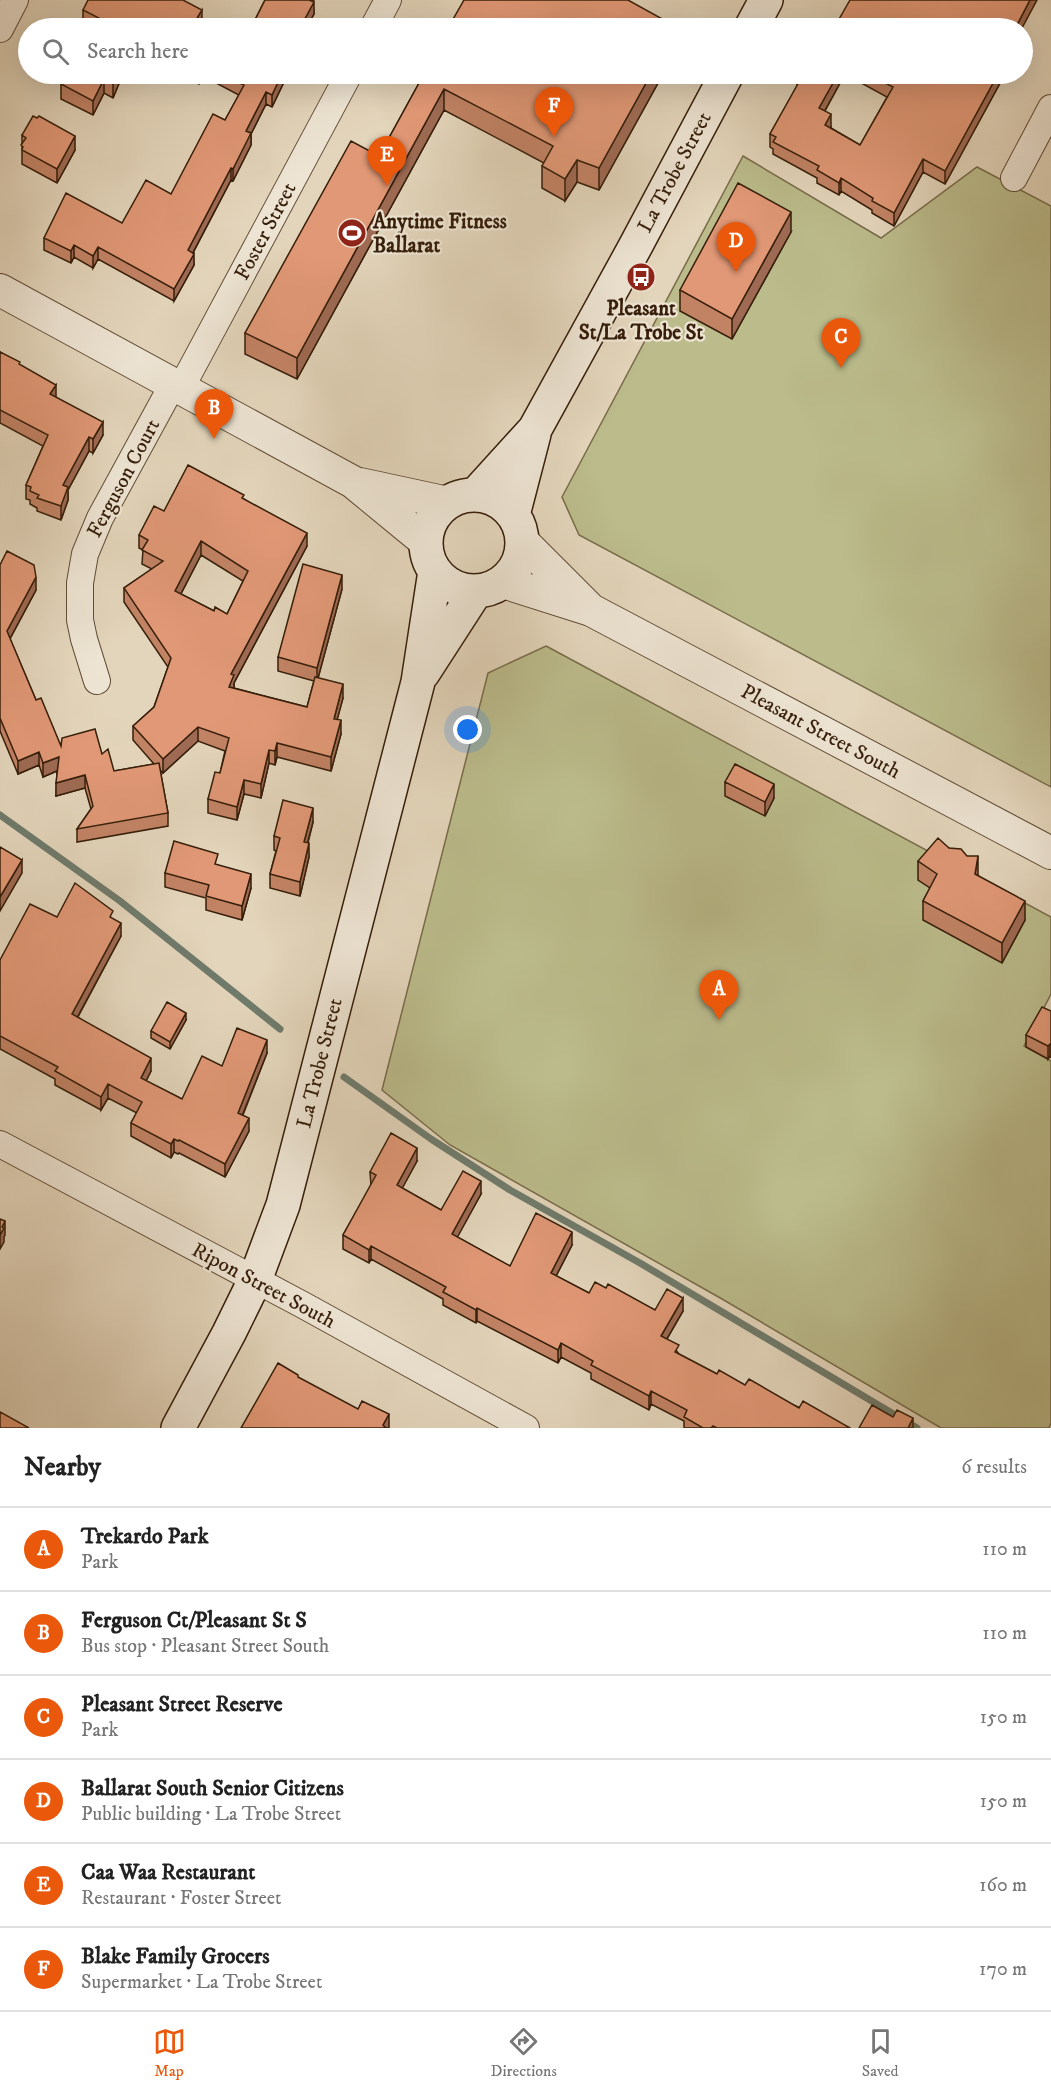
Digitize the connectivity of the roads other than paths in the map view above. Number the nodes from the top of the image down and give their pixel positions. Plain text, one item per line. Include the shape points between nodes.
1 (15, 0) edge
2 (388, 0) edge
3 (766, 0) edge
4 (378, 18) edge
5 (756, 18) edge
6 (0, 29) edge
7 (343, 84) edge
8 (722, 84) edge
9 (1051, 108) edge
10 (1014, 178) dead end
11 (1, 290) edge
12 (177, 386) junction
13 (535, 429) junction
14 (353, 482) junction
15 (461, 499) junction
16 (518, 528) junction
17 (431, 557) junction
18 (490, 587) junction
19 (591, 610) junction
20 (98, 681) dead end
21 (418, 682) junction
22 (1051, 853) edge
23 (0, 1144) edge
24 (255, 1280) junction
25 (178, 1428) edge
26 (526, 1428) edge

1 - 6 street
2 - 4 street
3 - 5 main road
7 - 12 street, Foster Street
8 - 13 main road, La Trobe Street
9 - 10 street
11 - 12 street
12 - 14 street
12 - 20 street, Ferguson Court via 95,526 85,554 80,620
13 - 15 main road, La Trobe Street
13 - 16 main road, La Trobe Street
14 - 15 street
14 - 17 street
15 - 16 main road via 490,498 503,504
15 - 17 main road via 437,514 429,527
16 - 18 main road via 520,556 514,571
16 - 19 street, Pleasant Street South
17 - 18 main road via 446,582 460,590
17 - 21 main road, La Trobe Street
18 - 19 street, Pleasant Street South
18 - 21 main road, La Trobe Street
19 - 22 street, Pleasant Street South
21 - 24 main road, La Trobe Street via 286,1194
23 - 24 street, Ripon Street South
24 - 25 main road, La Trobe Street
24 - 26 street, Ripon Street South

